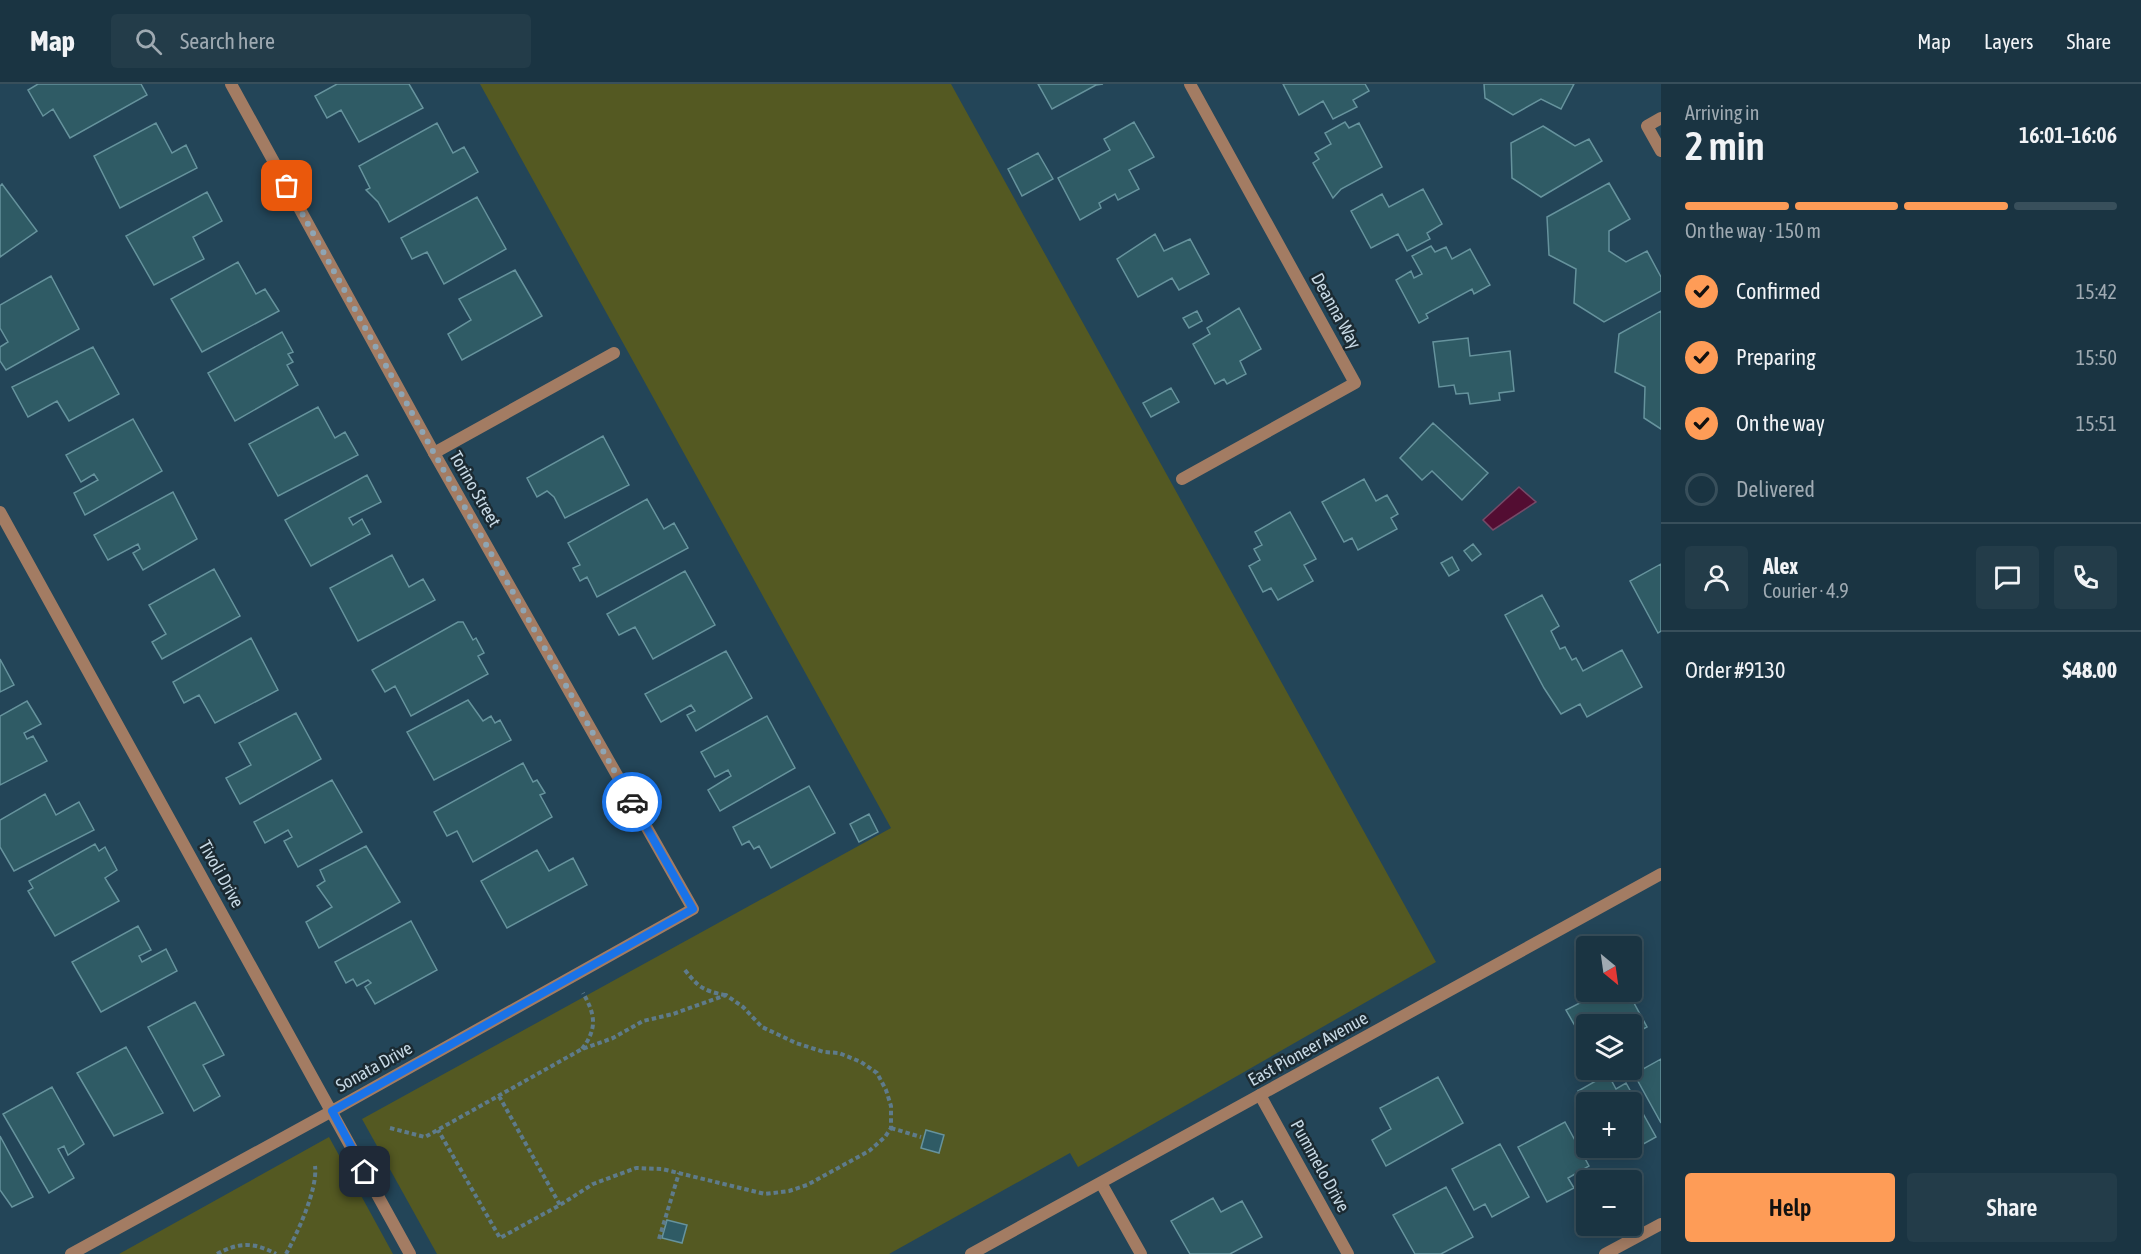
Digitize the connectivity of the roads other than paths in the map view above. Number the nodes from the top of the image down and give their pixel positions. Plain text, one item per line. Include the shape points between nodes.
1 (231, 84) edge
2 (1190, 84) edge
3 (1661, 118) edge
4 (1661, 151) edge
5 (614, 353) dead end
6 (434, 453) junction
7 (1182, 478) dead end
8 (0, 512) edge
9 (1661, 874) edge
10 (693, 909) joint
11 (1260, 1095) junction
12 (332, 1111) junction
13 (1101, 1183) junction
14 (1661, 1224) edge
15 (71, 1254) edge
16 (410, 1254) edge
17 (971, 1254) edge
18 (1141, 1254) edge
19 (1348, 1254) edge
20 (1605, 1254) edge

1 - 6 street, Torino Street
2 - 7 street, Deanna Way via 1355,383
3 - 4 street via 1647,126
5 - 6 street
6 - 10 street, Torino Street
8 - 12 street, Tivoli Drive
9 - 11 street, East Pioneer Avenue
10 - 12 street, Sonata Drive
11 - 13 street, East Pioneer Avenue
11 - 19 street, Pummelo Drive
12 - 15 street, Sonata Drive
12 - 16 street, Tivoli Drive
13 - 17 street, East Pioneer Avenue
13 - 18 street
14 - 20 street

